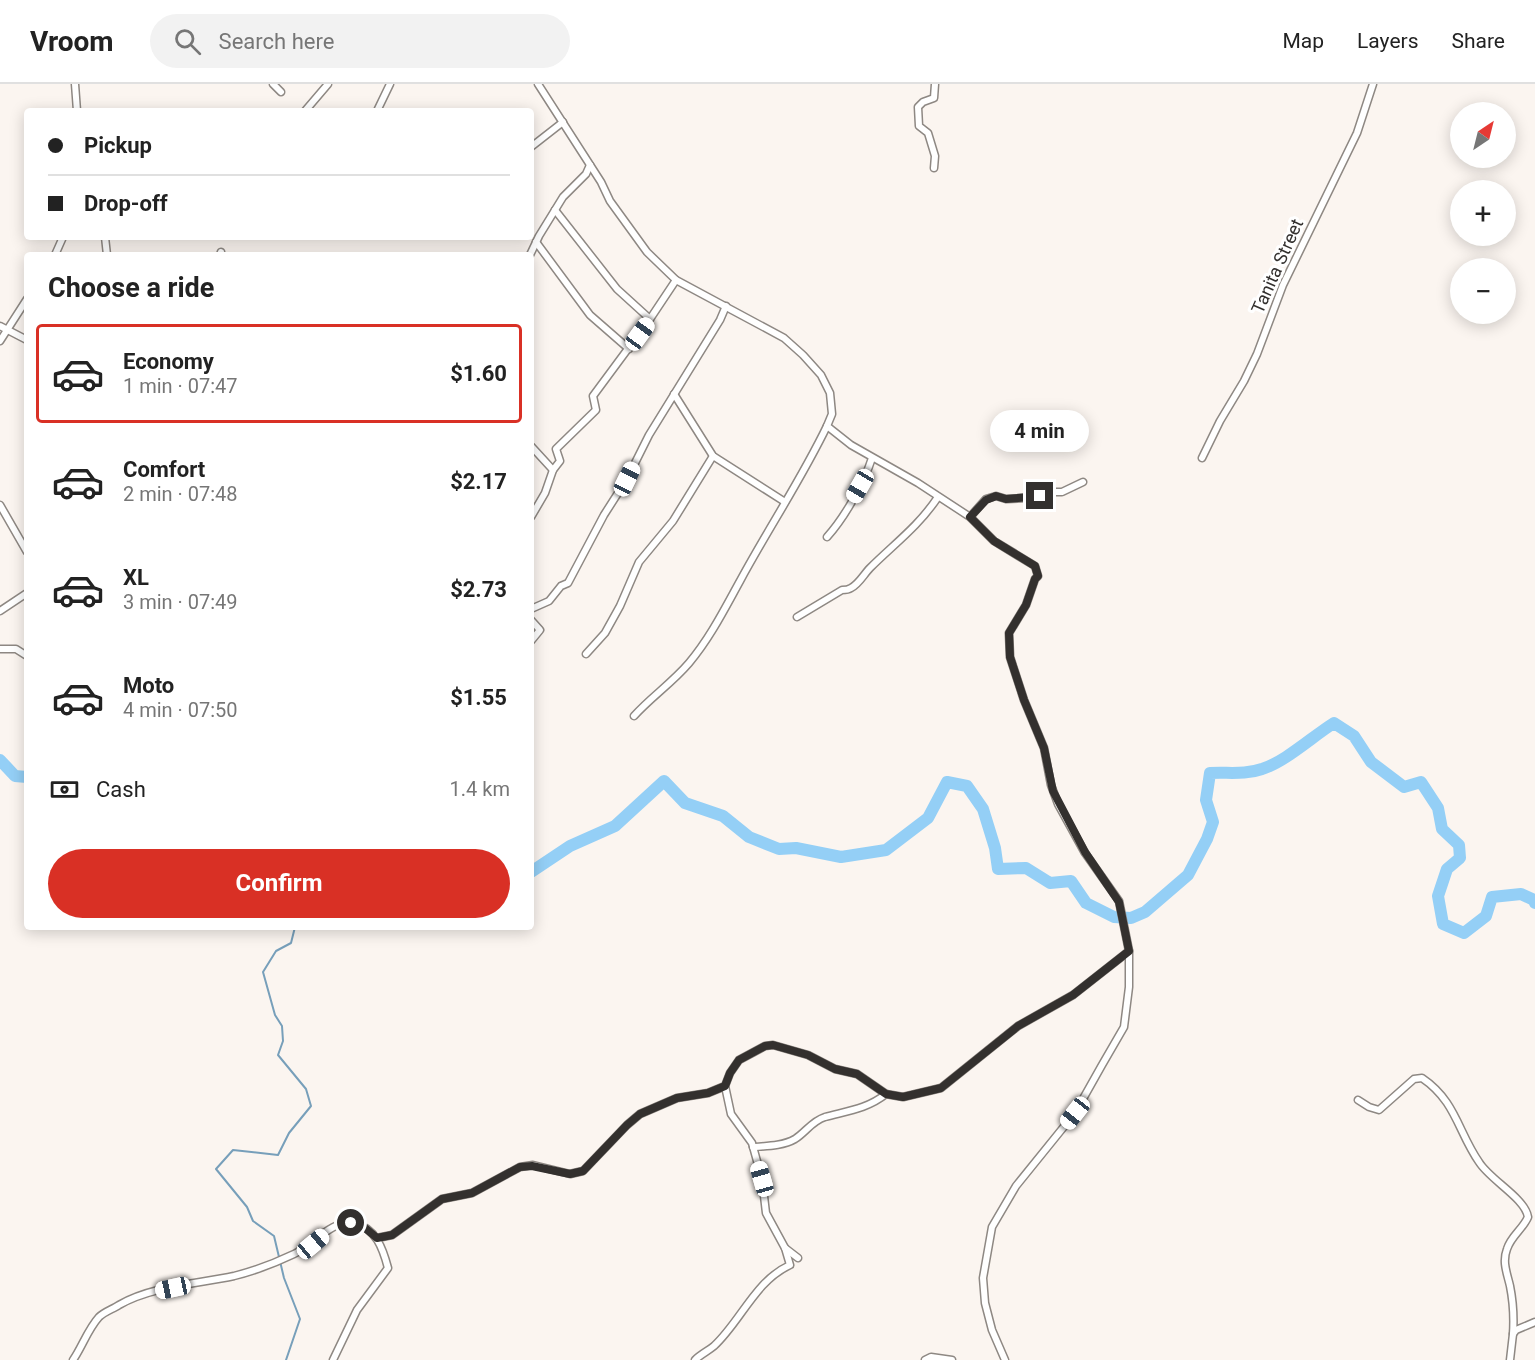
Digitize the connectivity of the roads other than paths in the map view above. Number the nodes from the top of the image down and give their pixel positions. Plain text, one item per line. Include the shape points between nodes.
1 (75, 84) edge
2 (273, 84) edge
3 (328, 84) edge
4 (390, 84) edge
5 (537, 84) edge
6 (934, 84) edge
7 (1373, 84) edge
8 (281, 92) dead end
9 (77, 108) edge
10 (308, 108) edge
11 (378, 108) edge
12 (562, 123) junction
13 (534, 145) edge
14 (590, 165) junction
15 (934, 168) dead end
16 (555, 210) junction
17 (536, 242) junction
18 (531, 252) edge
19 (676, 280) junction
20 (24, 304) edge
21 (726, 306) junction
22 (650, 319) junction
23 (0, 326) edge
24 (7, 330) junction
25 (24, 338) edge
26 (0, 341) edge
27 (629, 349) junction
28 (674, 394) junction
29 (827, 426) junction
30 (534, 449) edge
31 (713, 456) junction
32 (872, 458) junction
33 (1202, 458) dead end
34 (553, 470) junction
35 (1083, 482) dead end
36 (938, 497) junction
37 (785, 502) junction
38 (0, 505) edge
39 (534, 512) edge
40 (970, 517) junction
41 (827, 537) dead end
42 (24, 547) edge
43 (24, 595) edge
44 (534, 608) edge
45 (0, 611) edge
46 (797, 617) dead end
47 (534, 623) edge
48 (534, 637) edge
49 (0, 650) edge
50 (24, 654) edge
51 (586, 654) dead end
52 (634, 716) dead end
53 (1129, 951) junction
54 (725, 1086) junction
55 (886, 1094) junction
56 (1358, 1100) dead end
57 (753, 1147) junction
58 (377, 1238) junction
59 (785, 1248) junction
60 (798, 1258) dead end
61 (1535, 1322) edge
62 (1513, 1334) junction
63 (1001, 1359) edge
64 (73, 1360) edge
65 (333, 1360) edge
66 (695, 1360) edge
67 (925, 1360) edge
68 (952, 1360) edge
69 (1510, 1360) edge

1 - 9 street
2 - 8 street
3 - 10 street
4 - 11 street
5 - 12 street
6 - 15 street via 934,98 918,107 917,119 928,133 935,156
7 - 33 street, Tanita Street via 1357,133 1283,285 1257,354
12 - 13 street
12 - 14 street
14 - 16 street
14 - 19 street via 647,252
16 - 17 street
16 - 22 street via 617,289
17 - 18 street
17 - 27 street via 590,315
19 - 21 street
19 - 22 street
20 - 24 street
21 - 28 street
21 - 29 street via 783,338 821,375 830,393 832,414
22 - 27 street
23 - 24 street
24 - 25 street
24 - 26 street
27 - 34 street via 593,396 596,410 556,449 560,461
28 - 31 street
28 - 44 street via 568,583 549,601
29 - 32 street
29 - 37 street
30 - 34 street
31 - 37 street
31 - 51 street via 673,521 639,562 605,633
32 - 36 street
32 - 41 street via 839,524
34 - 39 street
35 - 40 street via 1062,492 1026,498 996,496 986,500
36 - 40 street
36 - 46 street via 911,532 855,585
37 - 52 street via 702,647
38 - 42 street
40 - 53 street via 994,541 1035,566 1038,576 1009,633 1010,657 1044,748 1058,804 1121,908
43 - 45 street
47 - 48 street via 540,630
49 - 50 street via 16,649
53 - 55 street via 1073,995 1018,1026 941,1088 903,1097
53 - 63 street via 1124,1027 1075,1113 1017,1186 993,1227 983,1278 985,1303
54 - 55 street via 739,1060 773,1045 857,1074
54 - 57 street via 731,1114
54 - 58 street via 677,1098 640,1114 583,1171 570,1174 520,1167 472,1193 442,1199 392,1235
55 - 57 street via 876,1102 810,1124 797,1138 785,1143
56 - 62 street via 1379,1110 1414,1079 1422,1078 1458,1118 1479,1163 1524,1206 1528,1217 1510,1241 1505,1260
57 - 59 street via 766,1213
58 - 64 street via 358,1225 342,1225 313,1244 249,1272 122,1303 99,1317
58 - 65 street via 388,1268 357,1310
59 - 60 street
59 - 66 street via 790,1266 777,1271 714,1345
61 - 62 street
62 - 69 street
67 - 68 street

